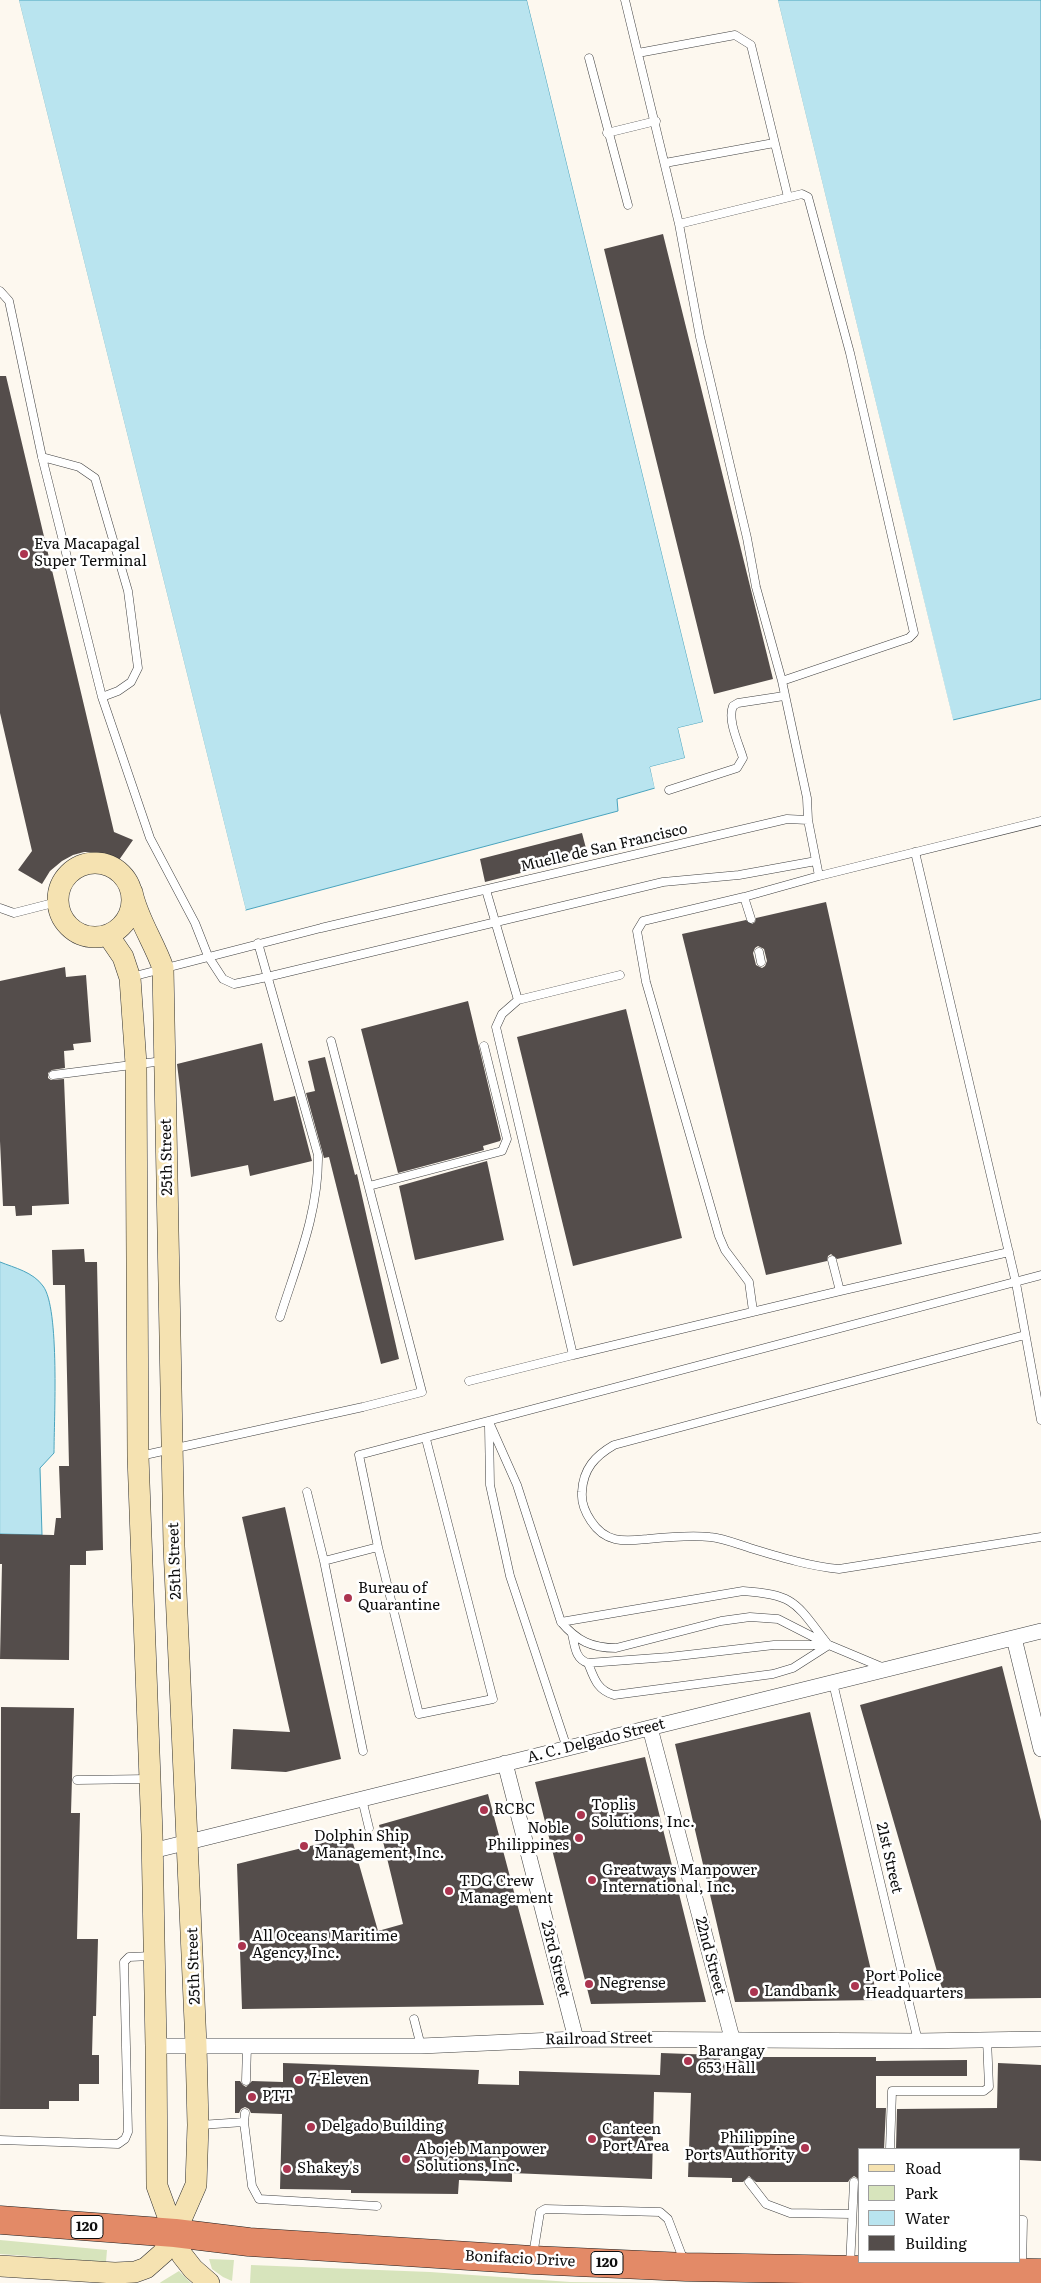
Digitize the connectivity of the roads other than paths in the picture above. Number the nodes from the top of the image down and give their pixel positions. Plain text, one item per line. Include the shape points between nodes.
1 (625, 0) edge
2 (638, 53) junction
3 (589, 58) dead end
4 (656, 122) junction
5 (607, 133) junction
6 (774, 143) junction
7 (665, 163) junction
8 (788, 197) junction
9 (628, 205) dead end
10 (679, 224) junction
11 (0, 291) edge
12 (42, 457) junction
13 (782, 681) junction
14 (784, 696) junction
15 (102, 697) junction
16 (669, 790) dead end
17 (808, 820) junction
18 (1041, 821) edge
19 (915, 852) junction
20 (816, 861) junction
21 (819, 876) junction
22 (486, 890) junction
23 (132, 892) junction
24 (744, 897) junction
25 (57, 902) junction
26 (0, 908) edge
27 (751, 919) dead end
28 (496, 922) junction
29 (108, 935) junction
30 (258, 943) junction
31 (759, 952) dead end
32 (208, 956) junction
33 (761, 962) dead end
34 (163, 968) junction
35 (620, 975) dead end
36 (267, 977) junction
37 (130, 978) junction
38 (518, 1000) junction
39 (331, 1040) dead end
40 (484, 1046) dead end
41 (165, 1061) junction
42 (136, 1064) junction
43 (53, 1075) dead end
44 (369, 1186) junction
45 (1009, 1252) junction
46 (832, 1260) dead end
47 (1041, 1275) edge
48 (1016, 1283) junction
49 (840, 1291) junction
50 (753, 1311) junction
51 (280, 1316) dead end
52 (1025, 1335) junction
53 (573, 1355) junction
54 (469, 1381) dead end
55 (1041, 1420) edge
56 (488, 1422) junction
57 (426, 1439) junction
58 (172, 1450) junction
59 (138, 1456) junction
60 (307, 1492) dead end
61 (1041, 1537) edge
62 (378, 1548) junction
63 (324, 1560) junction
64 (176, 1583) junction
65 (142, 1585) junction
66 (561, 1622) junction
67 (1041, 1631) edge
68 (572, 1634) junction
69 (1014, 1638) junction
70 (828, 1645) junction
71 (588, 1663) junction
72 (887, 1669) junction
73 (833, 1682) junction
74 (650, 1728) junction
75 (567, 1748) junction
76 (1041, 1749) edge
77 (363, 1751) dead end
78 (505, 1764) junction
79 (150, 1779) junction
80 (77, 1780) dead end
81 (362, 1799) junction
82 (369, 1828) dead end
83 (189, 1842) junction
84 (152, 1851) junction
85 (154, 1956) junction
86 (414, 2019) dead end
87 (735, 2038) junction
88 (576, 2039) junction
89 (1041, 2039) edge
90 (987, 2040) junction
91 (918, 2041) junction
92 (156, 2046) junction
93 (196, 2046) junction
94 (247, 2046) junction
95 (421, 2046) junction
96 (738, 2055) dead end
97 (246, 2081) dead end
98 (245, 2113) dead end
99 (244, 2122) junction
100 (198, 2125) junction
101 (0, 2140) edge
102 (890, 2148) edge
103 (750, 2182) dead end
104 (854, 2182) dead end
105 (377, 2206) dead end
106 (851, 2214) junction
107 (0, 2220) edge
108 (1021, 2220) edge
109 (1021, 2231) edge
110 (175, 2233) junction
111 (532, 2260) junction
112 (0, 2266) edge
113 (686, 2267) junction
114 (1014, 2270) edge
115 (850, 2271) junction
116 (209, 2283) edge

1 - 2 lane
2 - 4 lane
2 - 6 lane via 735,35 739,37 751,45
3 - 5 lane
4 - 5 lane
4 - 7 lane
5 - 9 lane
6 - 7 lane
6 - 8 lane
7 - 10 lane
8 - 10 lane
8 - 13 lane via 802,194 808,197 850,353 914,633 909,638
10 - 13 lane via 700,337 756,587
11 - 12 lane via 9,301
12 - 15 lane
12 - 15 lane via 79,467 95,478 128,591 138,668 131,682
13 - 14 lane
14 - 16 lane via 733,706 732,721 743,758 737,768
14 - 17 lane via 807,798
15 - 32 lane via 150,838 195,923
17 - 20 lane
17 - 22 lane, Muelle de San Francisco via 787,819
18 - 19 lane
19 - 21 lane
19 - 45 lane
20 - 21 lane
20 - 28 lane via 738,875 664,882
21 - 24 lane
22 - 28 lane
22 - 30 lane, Muelle de San Francisco
23 - 25 street, 25th Street via 124,875 114,867 90,862 68,874 59,890
23 - 29 street via 125,922
23 - 34 street, 25th Street via 134,907
24 - 27 lane
24 - 50 lane via 643,921 637,931 646,982 719,1236 724,1250 749,1282
25 - 26 lane via 14,913
25 - 29 street via 62,919 74,931 91,937
28 - 36 lane
28 - 38 lane
29 - 37 street, 25th Street via 123,957
30 - 32 lane, Muelle de San Francisco
30 - 36 lane
31 - 33 lane
32 - 34 lane, Muelle de San Francisco
32 - 36 lane via 223,979 234,984
34 - 37 lane, Muelle de San Francisco
34 - 41 street, 25th Street
35 - 38 lane
36 - 51 lane via 318,1155 319,1180 316,1204
37 - 42 street, 25th Street
38 - 53 lane via 502,1014 496,1027
39 - 44 lane
40 - 44 lane via 507,1139 502,1152
41 - 42 lane
41 - 58 street, 25th Street
42 - 43 lane
42 - 59 street, 25th Street
44 - 58 lane via 422,1392
45 - 48 lane
45 - 49 lane
46 - 49 lane
47 - 48 lane
48 - 52 lane
48 - 56 lane
49 - 50 lane
50 - 53 lane
52 - 55 lane
52 - 61 lane via 614,1445 599,1453 588,1466 582,1482 581,1499 594,1525 618,1540 711,1537 810,1565 839,1569
53 - 54 lane
56 - 57 lane
56 - 66 lane via 517,1485
56 - 75 lane via 490,1485 510,1576
57 - 62 lane via 359,1455
57 - 62 lane via 493,1699 419,1714
58 - 59 lane
58 - 64 street, 25th Street
59 - 65 street, 25th Street
60 - 63 lane
62 - 63 lane
63 - 77 lane
64 - 65 street
64 - 83 street, 25th Street
65 - 79 street, 25th Street
66 - 68 lane
66 - 70 lane via 743,1591 757,1592 788,1598
67 - 69 street, A. C. Delgado Street
68 - 70 lane via 585,1644 616,1648 750,1617 778,1619
68 - 71 lane via 578,1656
69 - 72 street, A. C. Delgado Street
69 - 76 street
70 - 71 lane via 774,1645
70 - 71 lane via 793,1668 772,1674 614,1695 597,1685
70 - 72 lane
72 - 73 street, A. C. Delgado Street
73 - 74 street, A. C. Delgado Street
73 - 91 lane, 21st Street
74 - 75 street, A. C. Delgado Street
74 - 87 street, 22nd Street
75 - 78 street, A. C. Delgado Street
78 - 81 street, A. C. Delgado Street
78 - 88 street, 23rd Street
79 - 80 lane
79 - 84 street, 25th Street
81 - 82 lane
81 - 83 street, A. C. Delgado Street
83 - 84 street, A. C. Delgado Street
83 - 93 street, 25th Street
84 - 85 street, 25th Street
85 - 92 street, 25th Street
85 - 101 lane via 129,1956 124,1962 128,2132 125,2139 118,2144
86 - 95 lane
87 - 88 street, Railroad Street
87 - 91 street, Railroad Street
87 - 96 lane
88 - 95 street, Railroad Street
89 - 90 street, Railroad Street
90 - 91 street, Railroad Street
90 - 102 lane via 989,2088 984,2091 892,2091
92 - 93 street, Railroad Street
92 - 110 street, 25th Street via 157,2186
93 - 94 street, Railroad Street
93 - 100 street, 25th Street
94 - 95 street, Railroad Street
94 - 97 lane
98 - 99 lane
99 - 100 lane
99 - 105 lane via 252,2186 260,2199
100 - 110 street, 25th Street via 196,2185
103 - 106 lane via 766,2204 790,2213
104 - 106 lane
106 - 115 lane
107 - 110 highway, Bonifacio Drive / 120
108 - 109 lane
110 - 111 highway, Bonifacio Drive / 120 via 258,2242
110 - 112 street, 25th Street via 163,2253 146,2268 135,2272
110 - 116 street, 25th Street via 182,2255
111 - 113 highway, Bonifacio Drive / 120
111 - 113 lane via 538,2218 545,2209 660,2212 668,2219
113 - 115 highway, Bonifacio Drive / 120
114 - 115 highway, Bonifacio Drive / 120

